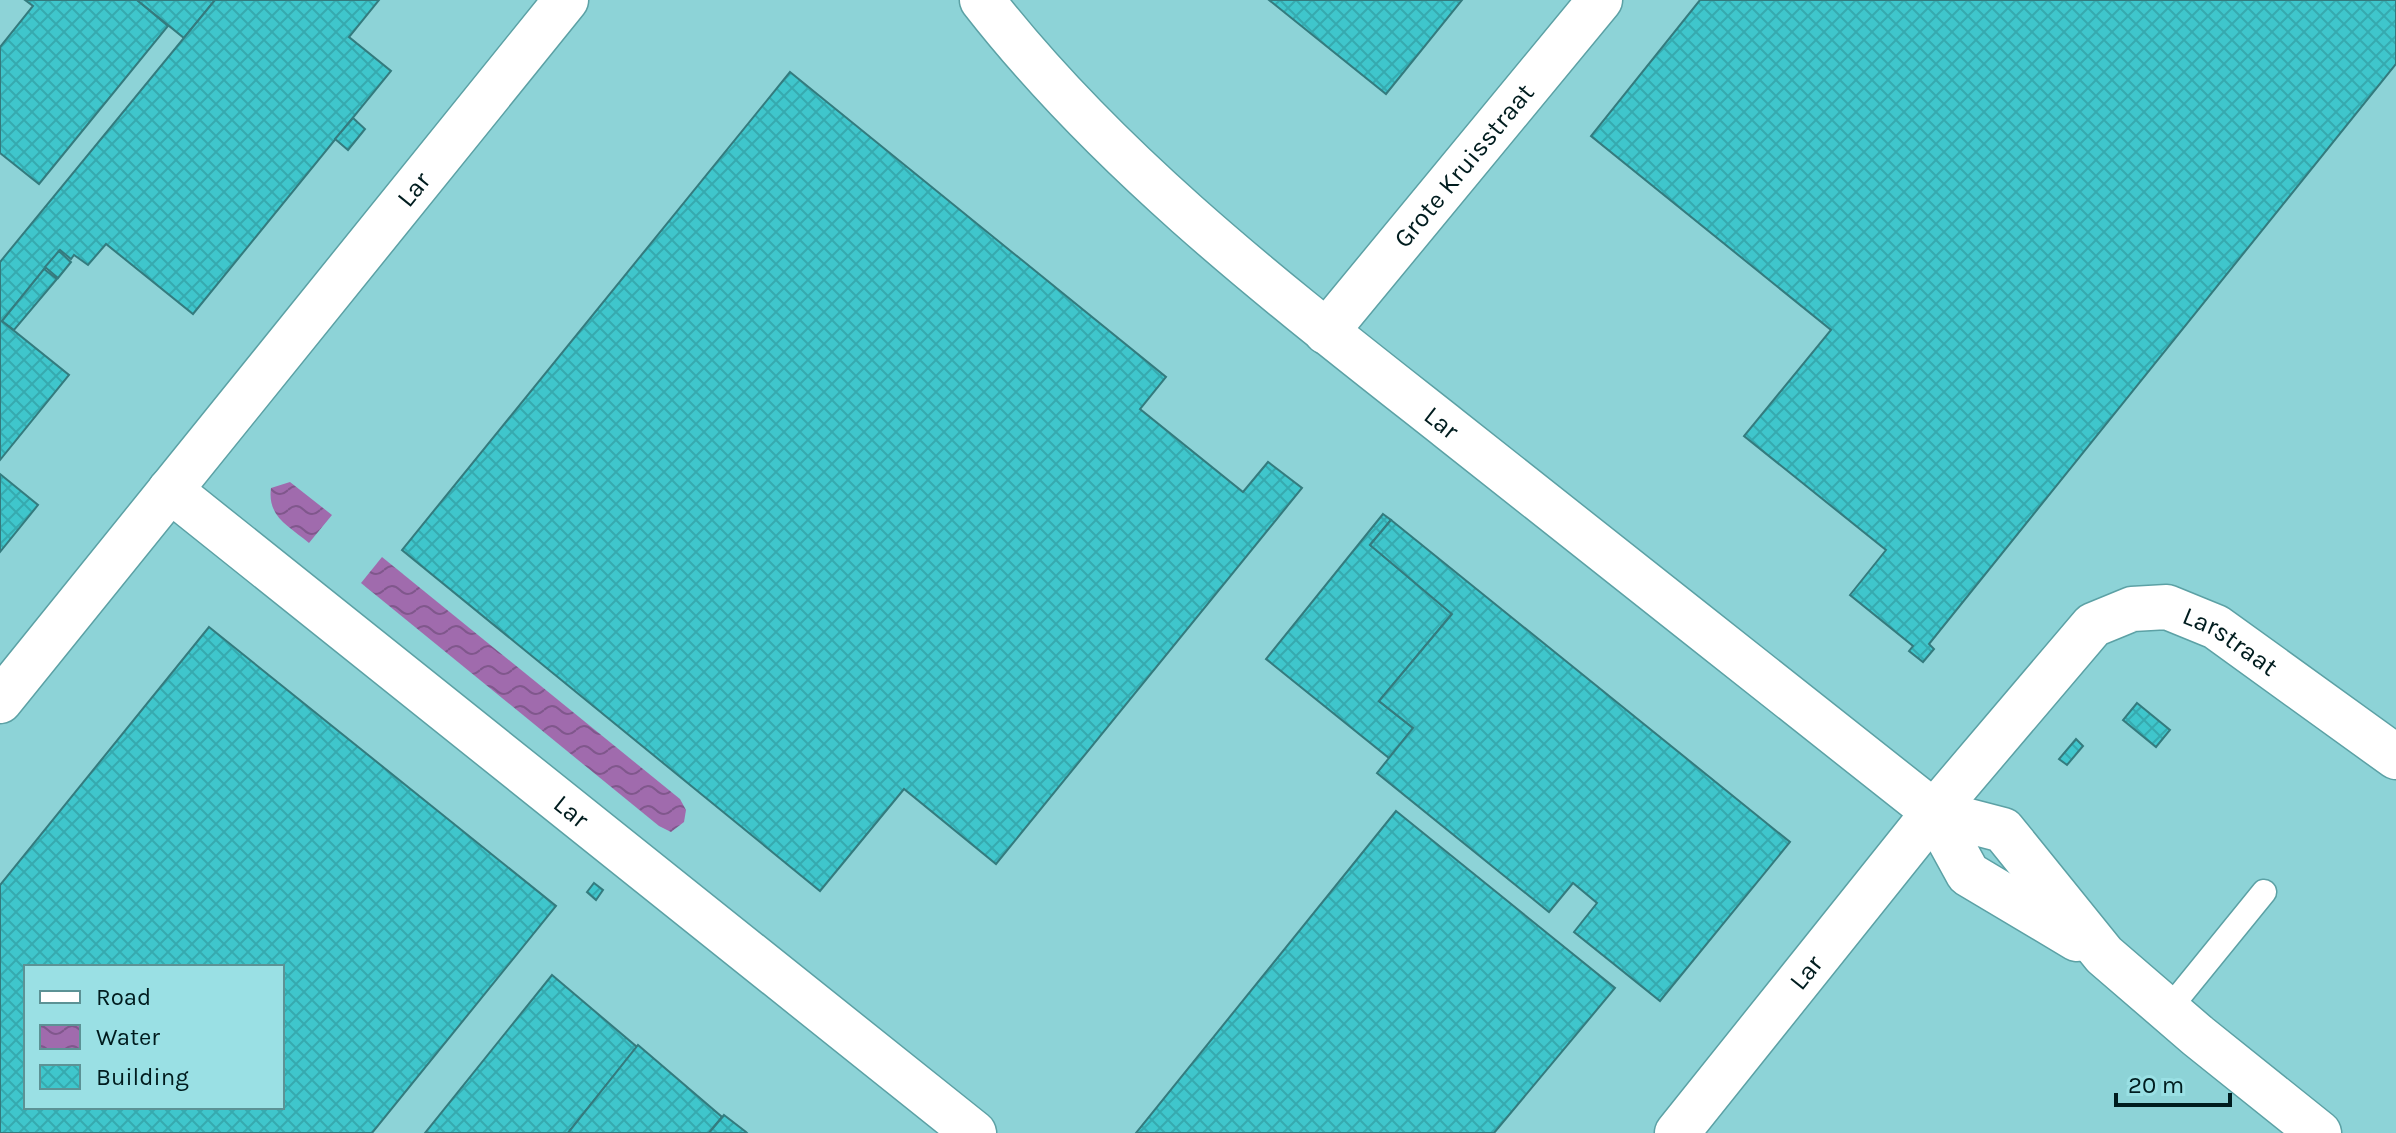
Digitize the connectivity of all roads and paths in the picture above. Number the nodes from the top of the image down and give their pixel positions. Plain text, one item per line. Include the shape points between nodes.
1 (566, 0) edge
2 (982, 0) edge
3 (1600, 0) edge
4 (1326, 332) junction
5 (170, 490) junction
6 (0, 701) edge
7 (2396, 757) edge
8 (1934, 812) junction
9 (2264, 892) dead end
10 (2168, 1010) junction
11 (974, 1133) edge
12 (1677, 1133) edge
13 (2319, 1133) edge

1 - 5 street, Lar
2 - 4 street, Lar via 1012,39 1134,167
3 - 4 street, Grote Kruisstraat
4 - 8 street, Lar
5 - 6 street, Lar
5 - 11 street, Lar
7 - 8 street, Larstraat via 2216,627 2167,607 2132,609 2093,625
8 - 10 street, Lar via 2003,830 2104,955
8 - 12 street, Lar
9 - 10 lane
10 - 13 street, Lar

